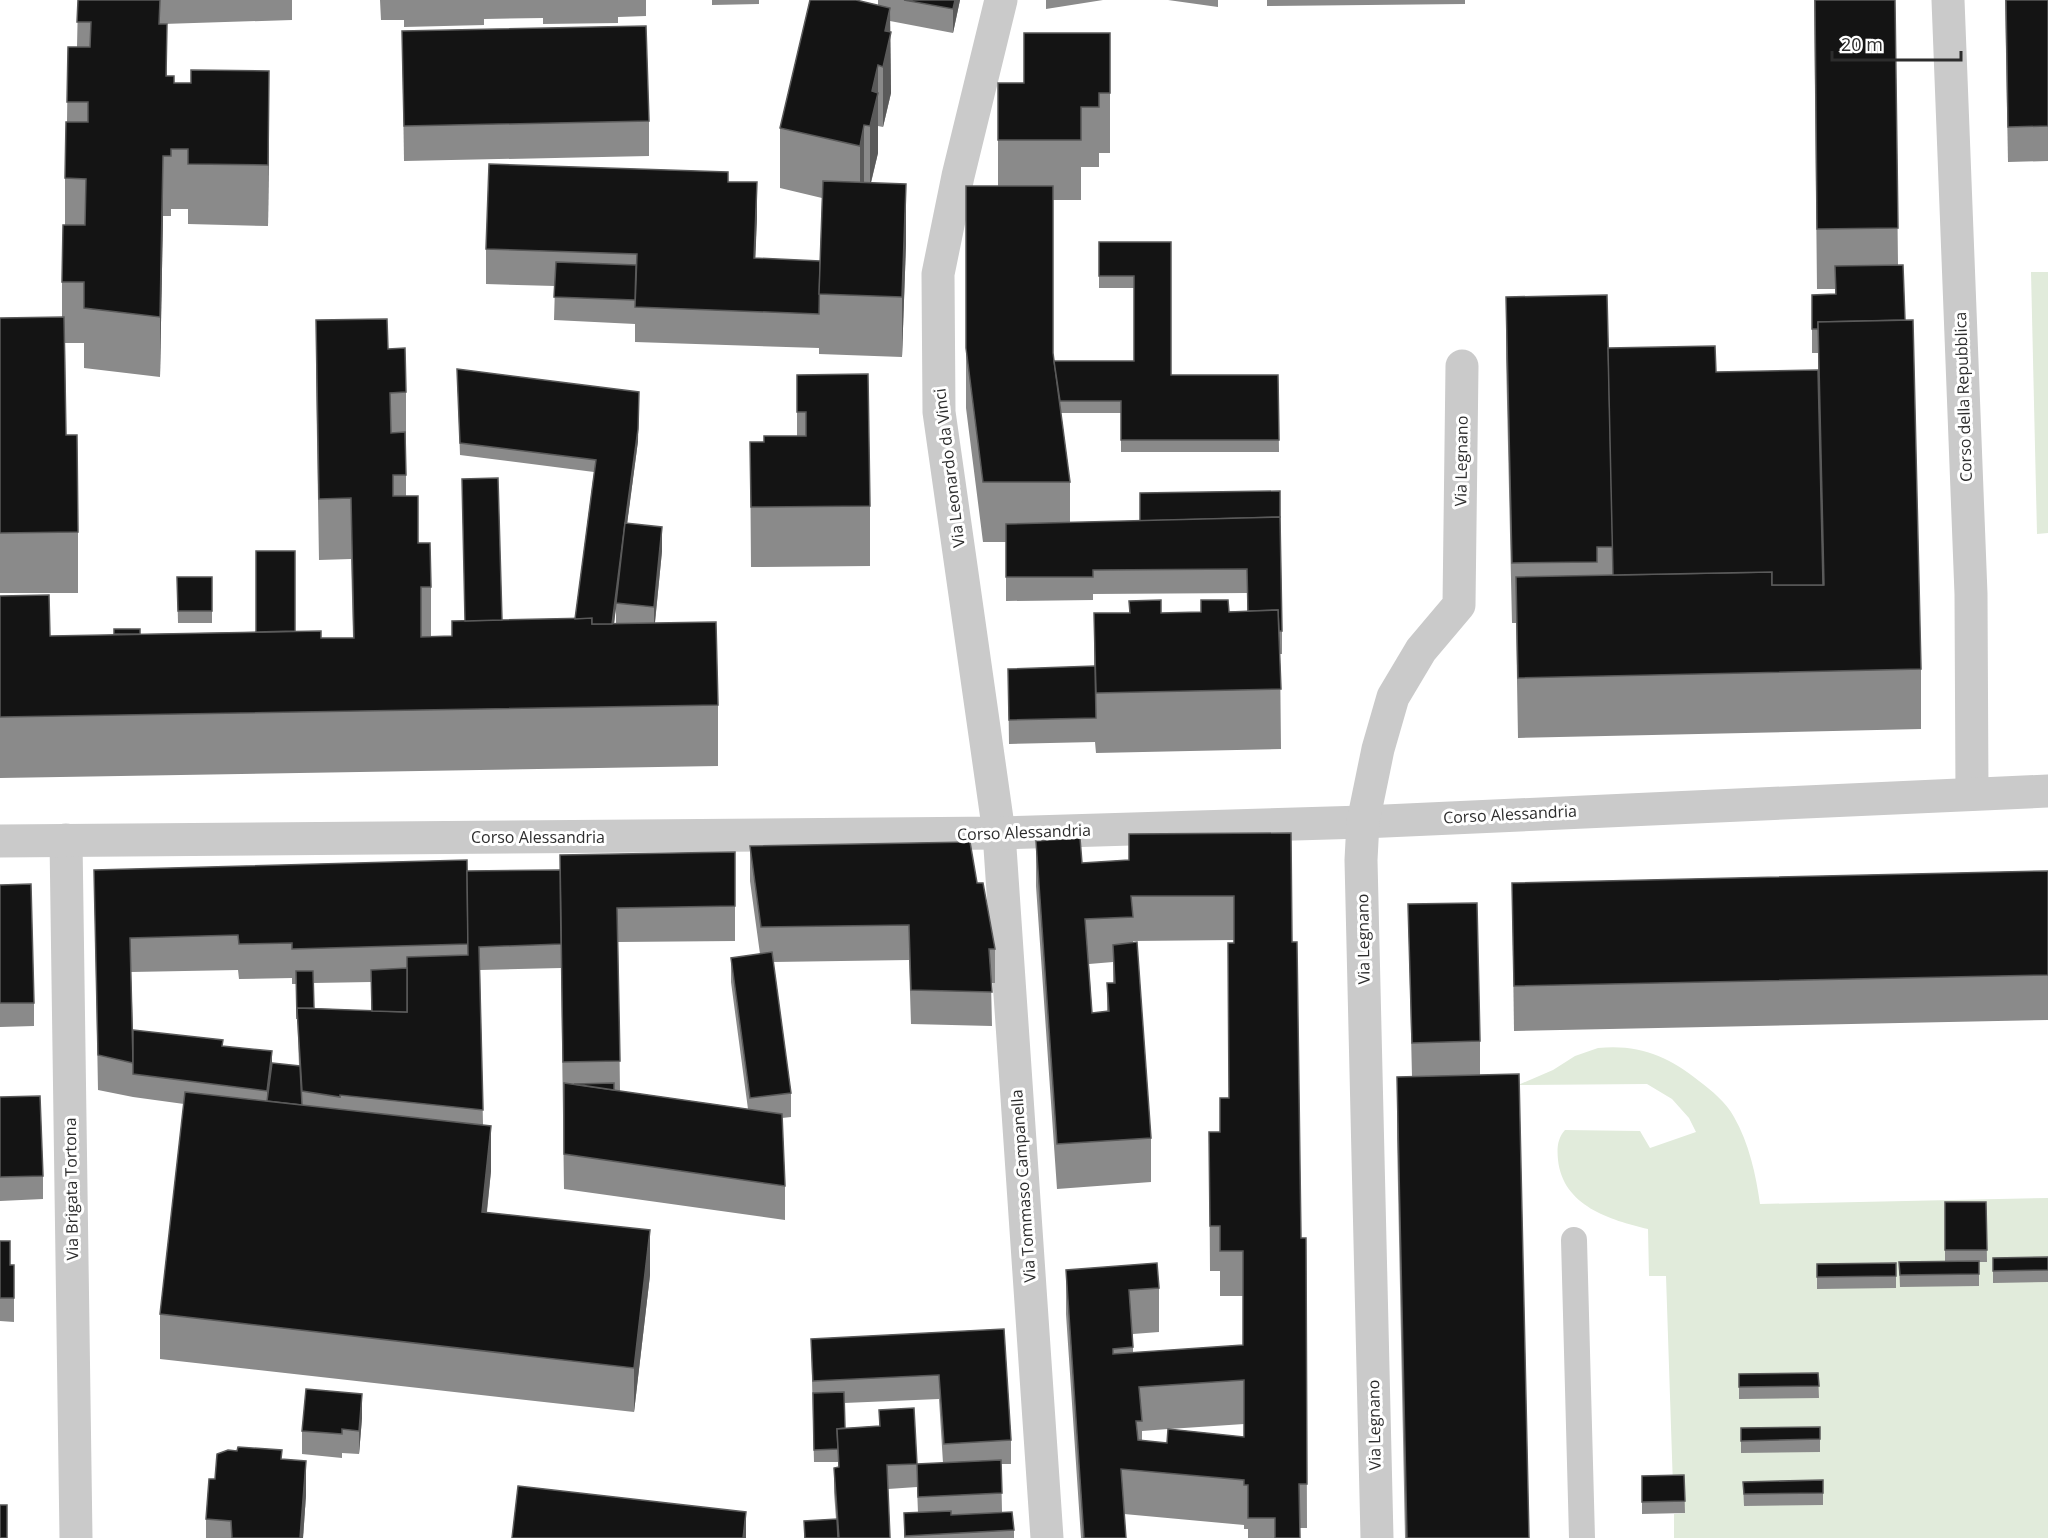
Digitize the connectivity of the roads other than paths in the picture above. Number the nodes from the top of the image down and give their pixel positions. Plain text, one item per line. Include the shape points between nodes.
1 (1001, 0) edge
2 (1948, 0) edge
3 (1462, 366) dead end
4 (2048, 791) edge
5 (1972, 794) junction
6 (1363, 822) junction
7 (999, 833) junction
8 (66, 840) junction
9 (0, 841) edge
10 (1574, 1240) dead end
11 (76, 1538) edge
12 (1047, 1538) edge
13 (1377, 1538) edge
14 (1582, 1538) edge

1 - 7 street, Via Leonardo da Vinci via 938,274 939,412
2 - 5 street, Corso della Repubblica via 1971,594
3 - 6 street, Via Legnano via 1459,605 1421,650 1393,697 1377,749
4 - 5 street, Corso Alessandria
5 - 6 street, Corso Alessandria
6 - 7 street, Corso Alessandria
6 - 13 street, Via Legnano
7 - 8 street, Corso Alessandria
7 - 12 street, Via Tommaso Campanella
8 - 9 street, Corso Alessandria
8 - 11 street, Via Brigata Tortona
10 - 14 lane

